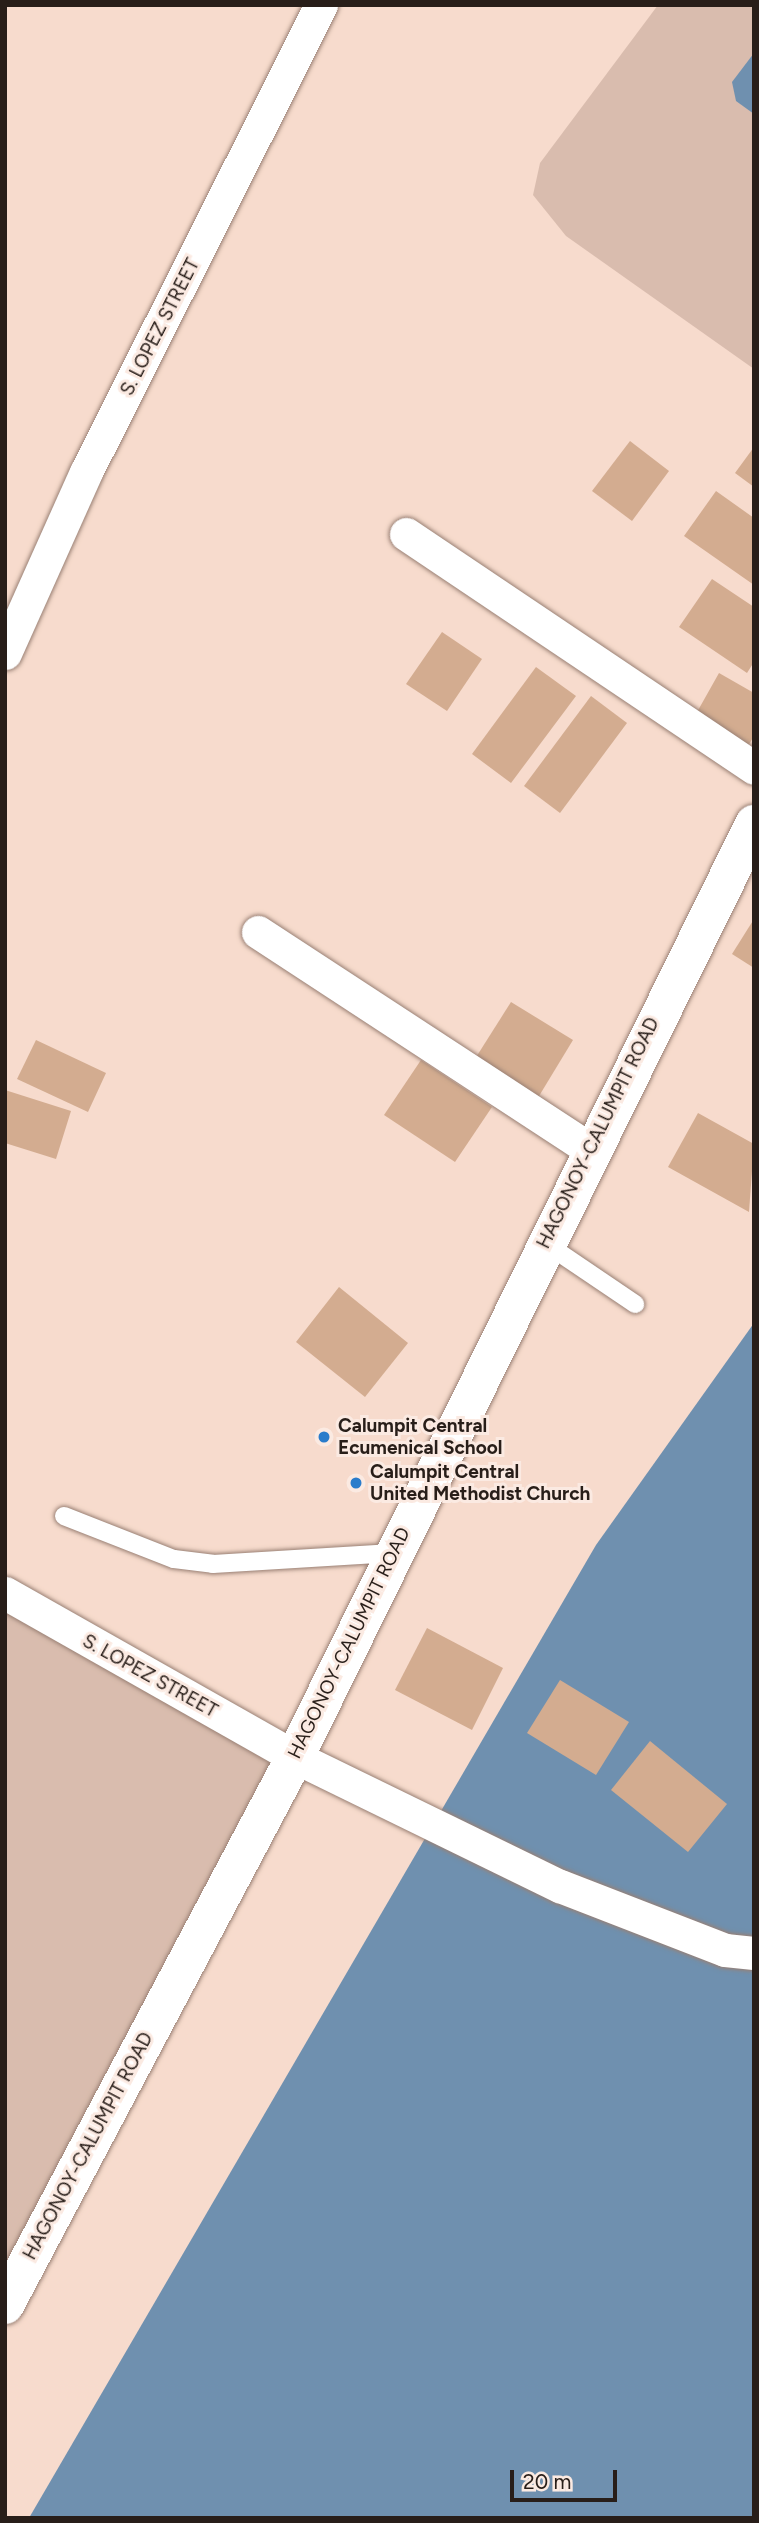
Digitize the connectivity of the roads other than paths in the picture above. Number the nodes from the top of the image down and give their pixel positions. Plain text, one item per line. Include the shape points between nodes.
1 (321, 5) edge
2 (407, 534) dead end
3 (5, 653) edge
4 (754, 768) edge
5 (754, 824) edge
6 (743, 868) edge
7 (258, 932) dead end
8 (589, 1149) junction
9 (544, 1242) junction
10 (635, 1304) dead end
11 (65, 1516) dead end
12 (393, 1553) junction
13 (5, 1593) edge
14 (295, 1757) junction
15 (754, 1953) edge
16 (5, 2305) edge

1 - 3 street, S. LOPEZ STREET via 86,472
2 - 4 street
5 - 6 main road, HAGONOY-CALUMPIT ROAD
6 - 8 main road, HAGONOY-CALUMPIT ROAD
7 - 8 street
8 - 9 main road, HAGONOY-CALUMPIT ROAD
9 - 10 lane
9 - 12 main road, HAGONOY-CALUMPIT ROAD
11 - 12 lane via 174,1559 213,1564
12 - 14 main road, HAGONOY-CALUMPIT ROAD
13 - 14 street, S. LOPEZ STREET
14 - 15 street, S. LOPEZ STREET via 559,1886 725,1950
14 - 16 main road, HAGONOY-CALUMPIT ROAD

